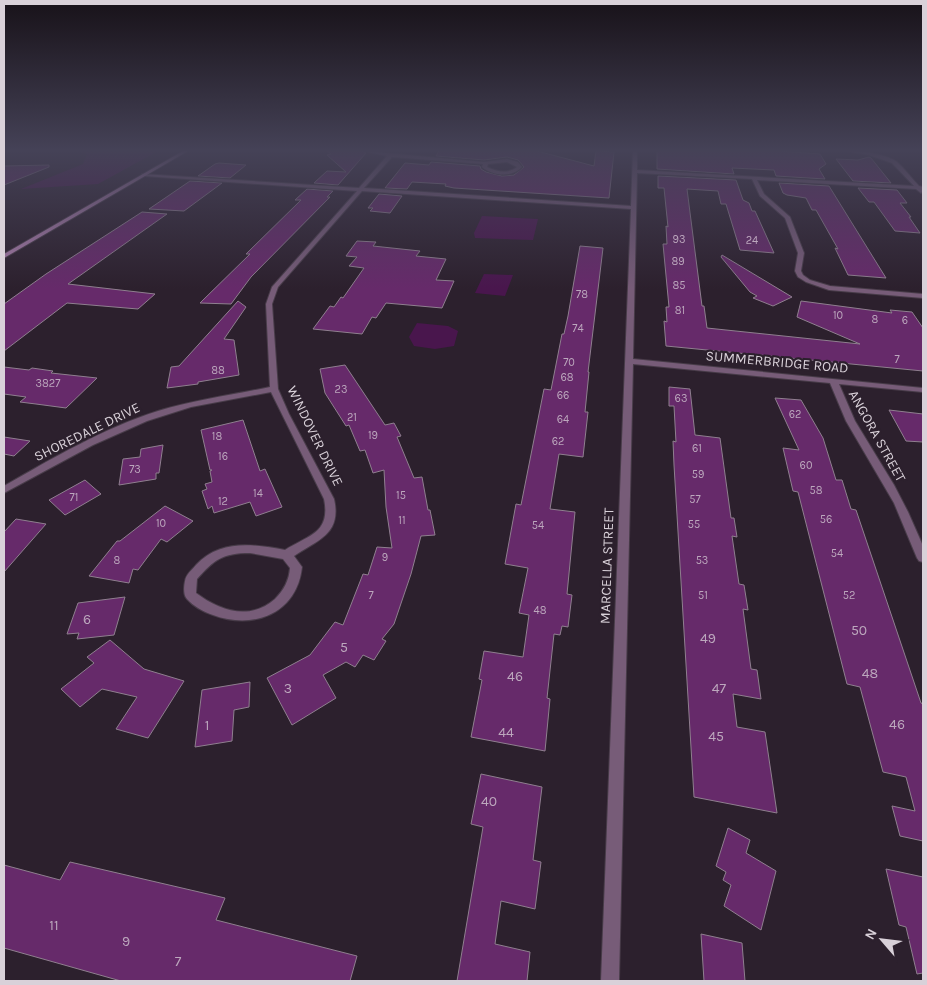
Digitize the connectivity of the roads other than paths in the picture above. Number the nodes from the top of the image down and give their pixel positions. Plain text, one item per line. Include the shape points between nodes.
1 (106, 197) edge
2 (355, 197) edge
3 (466, 197) edge
4 (633, 197) edge
5 (764, 197) edge
6 (633, 208) junction
7 (4, 256) edge
8 (923, 296) edge
9 (629, 361) junction
10 (833, 380) junction
11 (274, 390) junction
12 (923, 390) edge
13 (4, 490) edge
14 (287, 555) junction
15 (923, 558) edge
16 (610, 981) edge

1 - 7 main road
2 - 11 street, WINDOVER DRIVE via 271,294 269,313
3 - 6 street
4 - 6 street, MARCELLA STREET
5 - 8 street via 787,217 801,252 800,276 810,283 829,288
6 - 9 street, MARCELLA STREET
9 - 10 street, SUMMERBRIDGE ROAD
9 - 16 street, MARCELLA STREET
10 - 12 street, SUMMERBRIDGE ROAD
10 - 15 street, ANGORA STREET via 853,427 890,487
11 - 13 street, SHOREDALE DRIVE via 144,418 86,445
11 - 14 street, WINDOVER DRIVE via 333,510 331,523 318,536
14 - 14 street via 234,548 212,557 191,578 190,595 202,606 220,614 252,618 274,609 295,580 296,567

